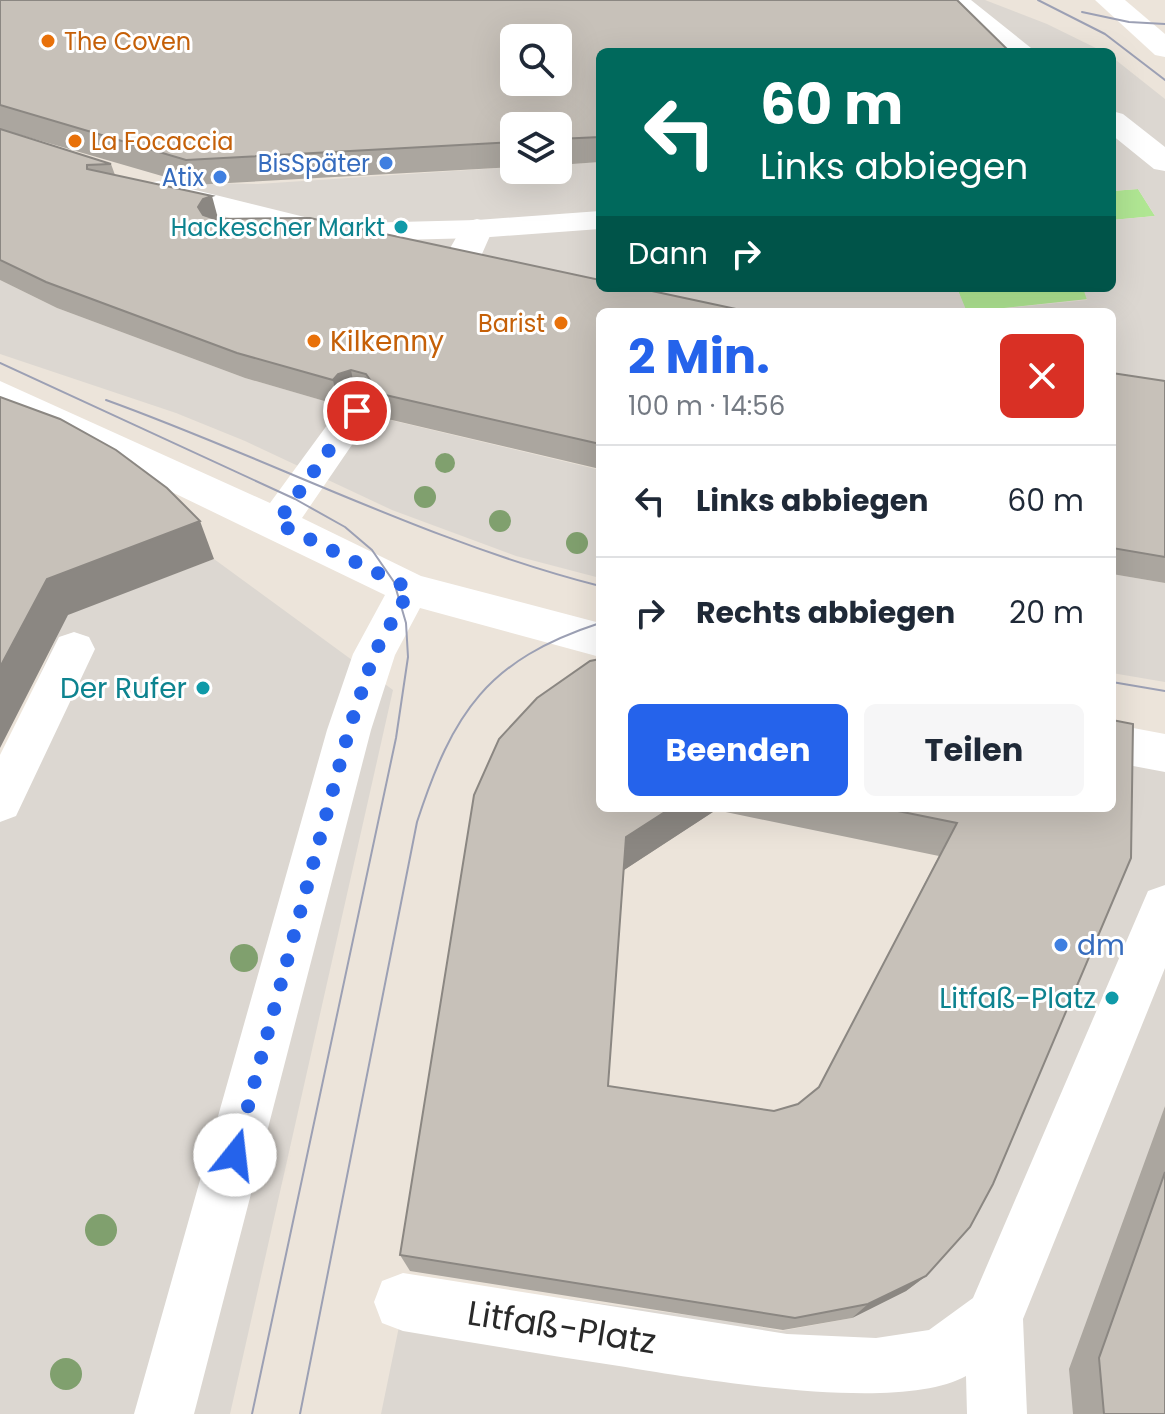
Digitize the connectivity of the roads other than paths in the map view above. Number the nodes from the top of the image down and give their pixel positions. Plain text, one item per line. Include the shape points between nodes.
1 (954, 0) edge
2 (1152, 0) edge
3 (1113, 3) edge
4 (1017, 48) edge
5 (1165, 49) edge
6 (1116, 123) edge
7 (1158, 149) edge
8 (1116, 154) edge
9 (135, 183) edge
10 (596, 220) edge
11 (477, 229) junction
12 (223, 233) edge
13 (329, 233) junction
14 (0, 394) edge
15 (357, 411) dead end
16 (277, 523) junction
17 (410, 589) junction
18 (596, 639) edge
19 (74, 649) dead end
20 (1116, 744) edge
21 (1165, 753) edge
22 (0, 802) edge
23 (1165, 907) edge
24 (403, 1302) edge
25 (994, 1319) junction
26 (164, 1414) edge
27 (997, 1414) edge

1 - 4 street
2 - 3 street
3 - 5 street
6 - 7 street
7 - 8 street
9 - 13 street
10 - 11 lane
11 - 13 lane
11 - 13 street via 466,273
12 - 13 lane
14 - 16 street
15 - 16 street
16 - 17 street
17 - 18 street
17 - 26 street via 374,654 349,730
19 - 22 street
20 - 21 street
23 - 25 street
24 - 25 street, Litfaß-Platz via 787,1364 876,1368 940,1358
25 - 27 street

